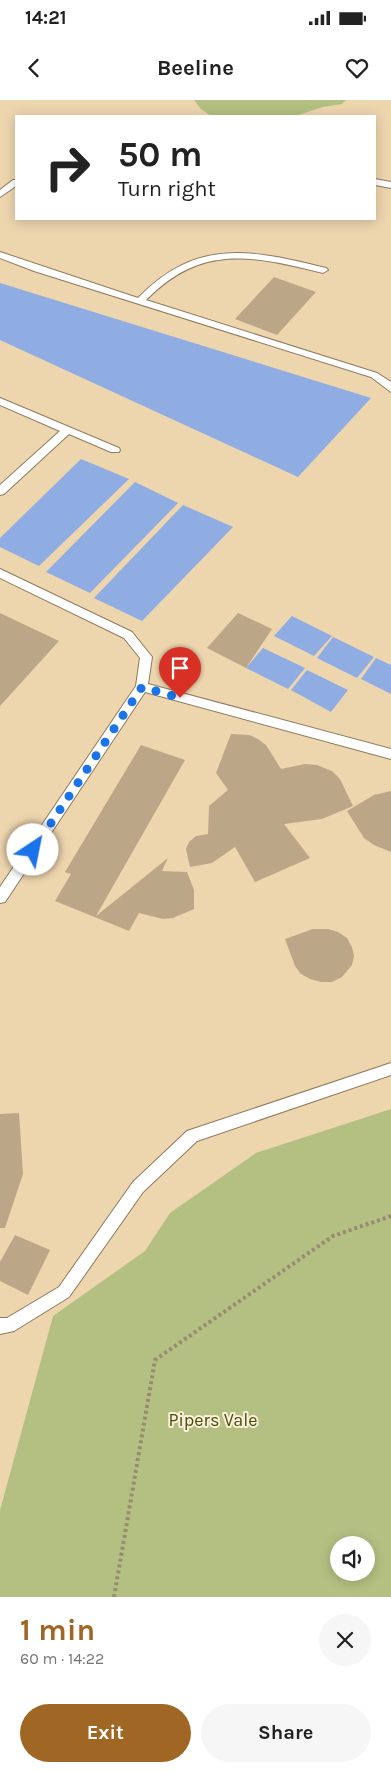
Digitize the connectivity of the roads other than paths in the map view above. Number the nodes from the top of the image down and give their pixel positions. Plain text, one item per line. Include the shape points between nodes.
1 (376, 182) edge
2 (15, 183) edge
3 (391, 185) edge
4 (0, 194) edge
5 (0, 255) edge
6 (323, 270) dead end
7 (139, 302) junction
8 (391, 389) edge
9 (0, 401) edge
10 (67, 430) junction
11 (115, 450) dead end
12 (0, 492) edge
13 (0, 573) edge
14 (142, 687) junction
15 (391, 754) edge
16 (0, 898) edge
17 (391, 1069) edge
18 (0, 1326) edge

1 - 3 lane
2 - 4 lane
5 - 7 lane
6 - 7 lane via 263,256 224,254 196,261 164,279
7 - 8 lane via 374,375
9 - 10 lane
10 - 11 lane
10 - 12 lane
13 - 14 lane via 128,635 146,658
14 - 15 lane
14 - 16 lane
17 - 18 lane via 192,1136 138,1187 64,1292 9,1326

